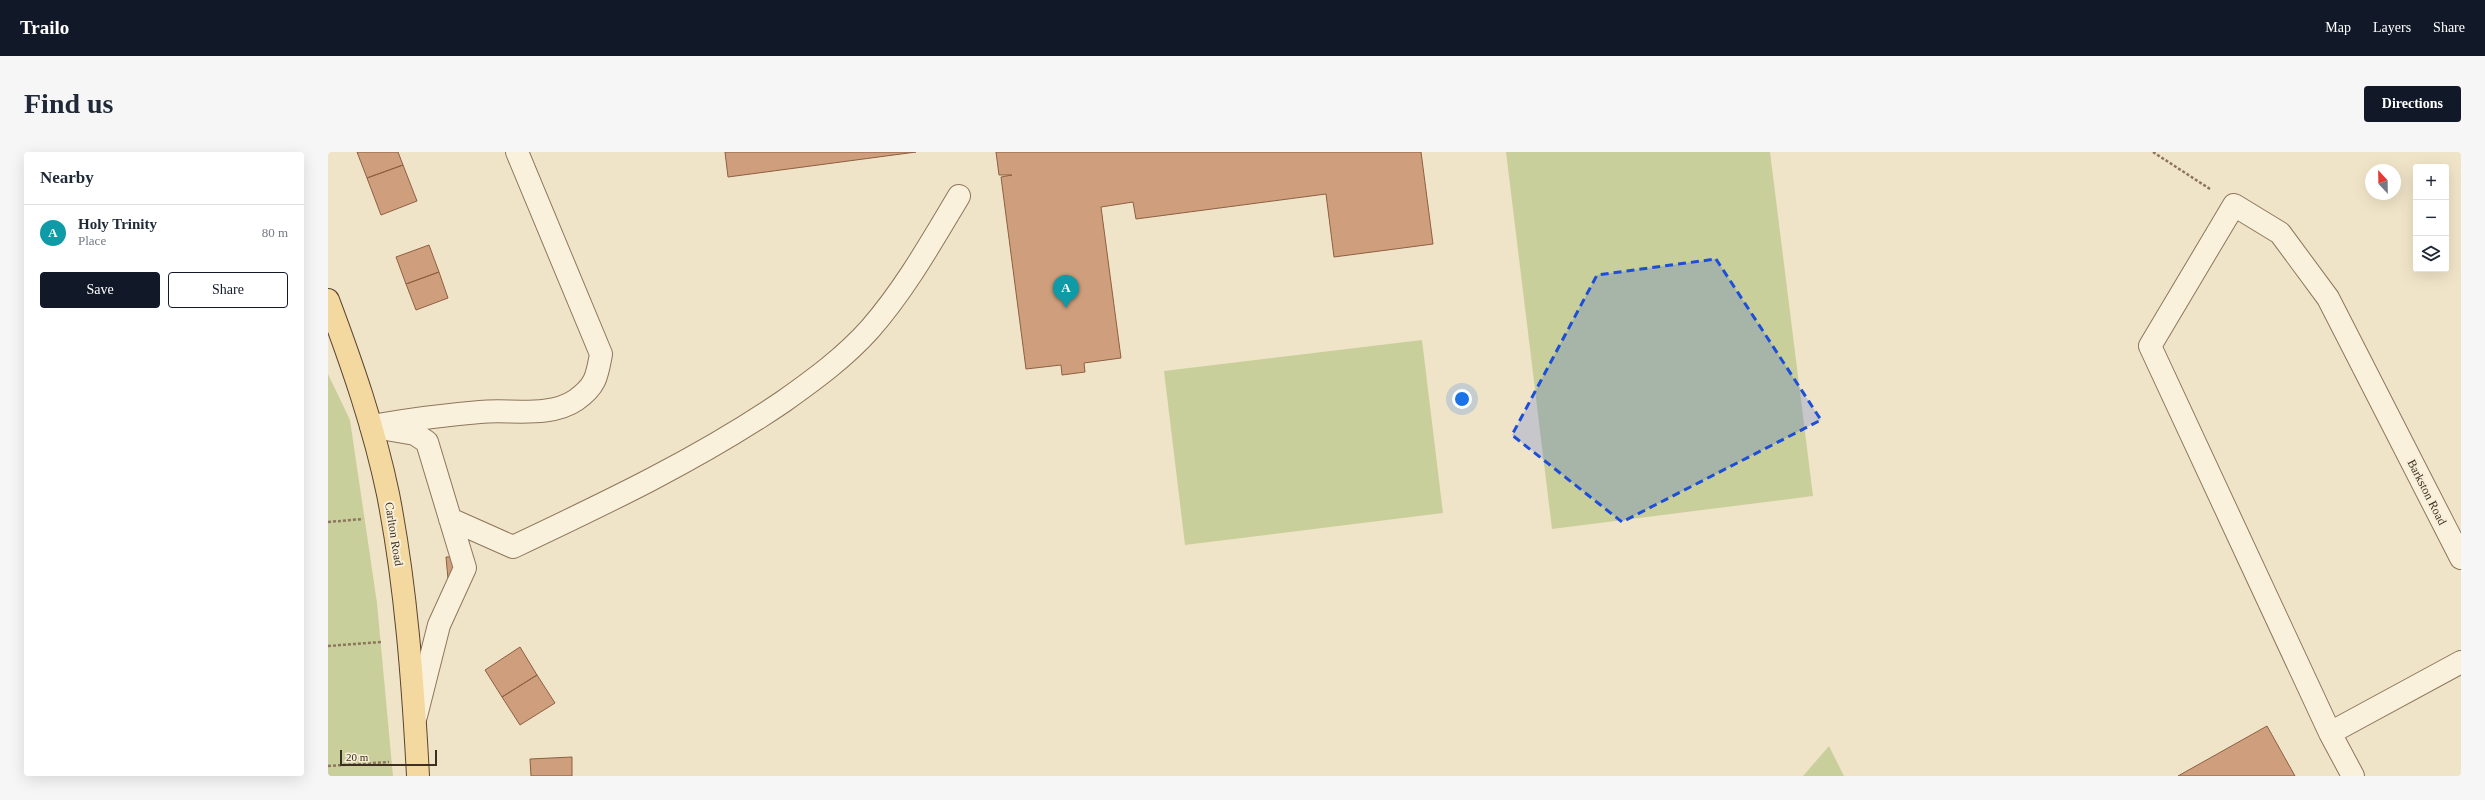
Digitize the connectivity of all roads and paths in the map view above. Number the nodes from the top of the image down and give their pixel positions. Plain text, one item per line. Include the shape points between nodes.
1 (517, 152) edge
2 (2153, 152) edge
3 (959, 196) dead end
4 (2234, 205) junction
5 (328, 300) edge
6 (371, 426) junction
7 (391, 516) junction
8 (450, 519) junction
9 (328, 522) edge
10 (2461, 558) edge
11 (408, 640) junction
12 (328, 646) edge
13 (2461, 662) edge
14 (415, 718) junction
15 (2330, 733) junction
16 (328, 766) edge
17 (417, 768) edge
18 (2353, 776) edge

1 - 6 street via 601,354 596,382 576,400 551,410 476,412
2 - 4 path
3 - 8 street via 922,258 870,329 824,373 742,430 627,493 513,547
4 - 10 street, Barkston Road via 2280,233 2328,298
4 - 15 street via 2150,346
5 - 6 main road, Carlton Road
6 - 7 main road, Carlton Road
6 - 8 street via 416,434 427,442
7 - 9 path
7 - 11 main road, Carlton Road via 404,592
8 - 14 street via 465,568 439,626
11 - 12 path
11 - 14 main road, Carlton Road
13 - 15 street
14 - 17 main road, Carlton Road
15 - 18 street
16 - 17 path

